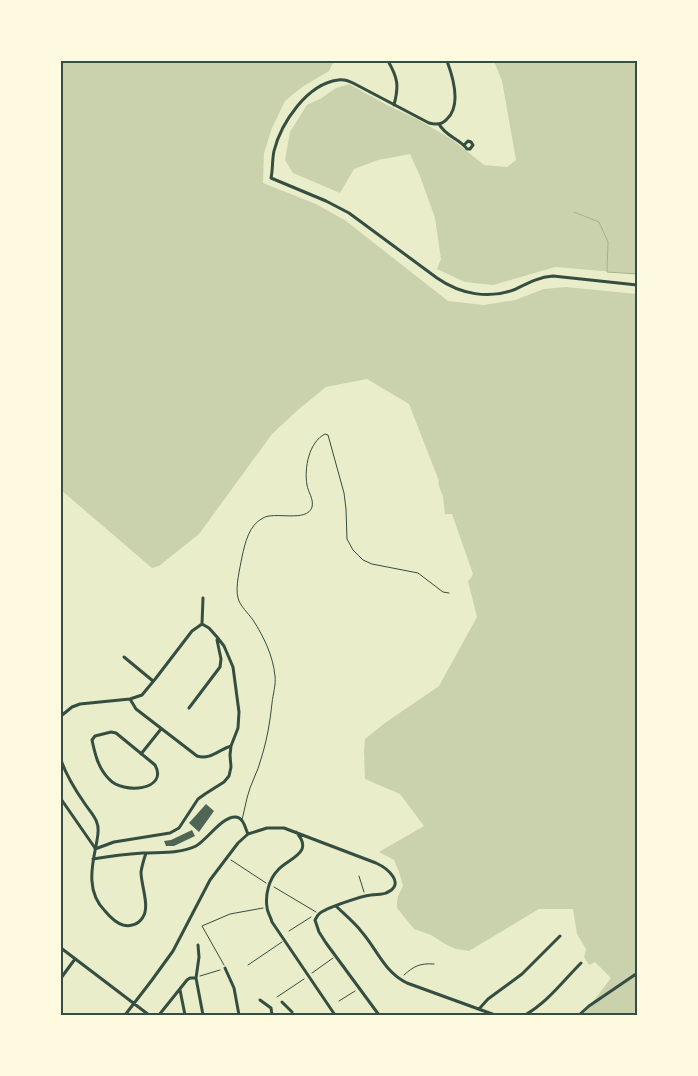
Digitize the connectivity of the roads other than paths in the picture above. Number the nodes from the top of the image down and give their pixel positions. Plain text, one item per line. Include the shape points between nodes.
1 (388, 61) edge
2 (447, 61) edge
3 (394, 105) junction
4 (439, 124) junction
5 (464, 145) dead end
6 (637, 284) edge
7 (449, 593) dead end
8 (203, 598) dead end
9 (202, 624) junction
10 (217, 637) junction
11 (124, 658) dead end
12 (153, 681) junction
13 (130, 699) junction
14 (189, 708) dead end
15 (61, 716) edge
16 (161, 728) junction
17 (231, 746) junction
18 (141, 754) junction
19 (61, 760) edge
20 (61, 799) edge
21 (242, 820) junction
22 (296, 831) junction
23 (248, 834) junction
24 (95, 848) junction
25 (146, 853) junction
26 (93, 859) junction
27 (336, 906) junction
28 (560, 936) dead end
29 (198, 945) dead end
30 (61, 948) edge
31 (76, 959) junction
32 (582, 963) dead end
33 (225, 968) road end
34 (636, 974) edge
35 (61, 978) edge
36 (196, 978) junction
37 (180, 990) junction
38 (260, 1000) dead end
39 (134, 1002) junction
40 (282, 1002) dead end
41 (479, 1009) junction
42 (124, 1015) edge
43 (149, 1015) edge
44 (159, 1015) edge
45 (185, 1015) edge
46 (203, 1015) edge
47 (239, 1015) edge
48 (272, 1015) edge
49 (292, 1015) edge
50 (335, 1015) edge
51 (379, 1015) edge
52 (495, 1015) edge
53 (525, 1015) edge
54 (579, 1015) edge

1 - 3 street via 396,75 398,89
2 - 4 street via 454,104 448,119
3 - 4 street via 429,123
3 - 6 street via 353,83 340,79 328,82 302,101 284,126 277,141 271,178 349,213 443,283 463,292 500,293 553,276
4 - 5 street via 442,130
7 - 21 lane via 418,573 372,564 357,555 347,539 344,493 331,442 328,435 321,436 306,468 312,500 310,510 300,515 263,517 252,528 242,556 238,598 268,649 275,679 269,728
8 - 9 street
9 - 10 street
9 - 12 street via 192,631
10 - 14 street via 220,668
10 - 17 street via 233,667 238,698 238,728
11 - 12 street
12 - 13 street via 142,695
13 - 15 street via 80,704
13 - 16 street via 136,709
16 - 17 street via 200,757 209,757
16 - 18 street
17 - 24 street via 229,776 198,799 179,828 170,833
18 - 18 street via 113,732 92,739 104,774 112,783 124,788 147,786 157,777 156,767
19 - 24 street via 97,823
20 - 24 street
21 - 23 street
21 - 25 street via 235,817 227,819 195,846 167,853
22 - 23 street via 272,827
22 - 27 street via 391,872 394,887 385,894 365,896
22 - 50 street via 302,842 301,852 274,874 269,885 267,908 272,922
23 - 39 street via 206,886 173,951
24 - 26 street
25 - 26 street
25 - 26 street via 141,873 146,908 141,920 126,926 109,916 94,894 91,877
27 - 41 street via 360,929 388,969 400,979
27 - 51 street via 319,914 316,926
28 - 41 street via 522,974
29 - 36 street
30 - 31 street
31 - 35 street
31 - 39 street
32 - 53 street
33 - 47 street via 234,988
34 - 54 street
36 - 37 street via 187,980
36 - 46 street
37 - 44 street
37 - 45 street
38 - 48 street via 271,1008
39 - 42 street
39 - 43 street
40 - 49 street
41 - 52 street

